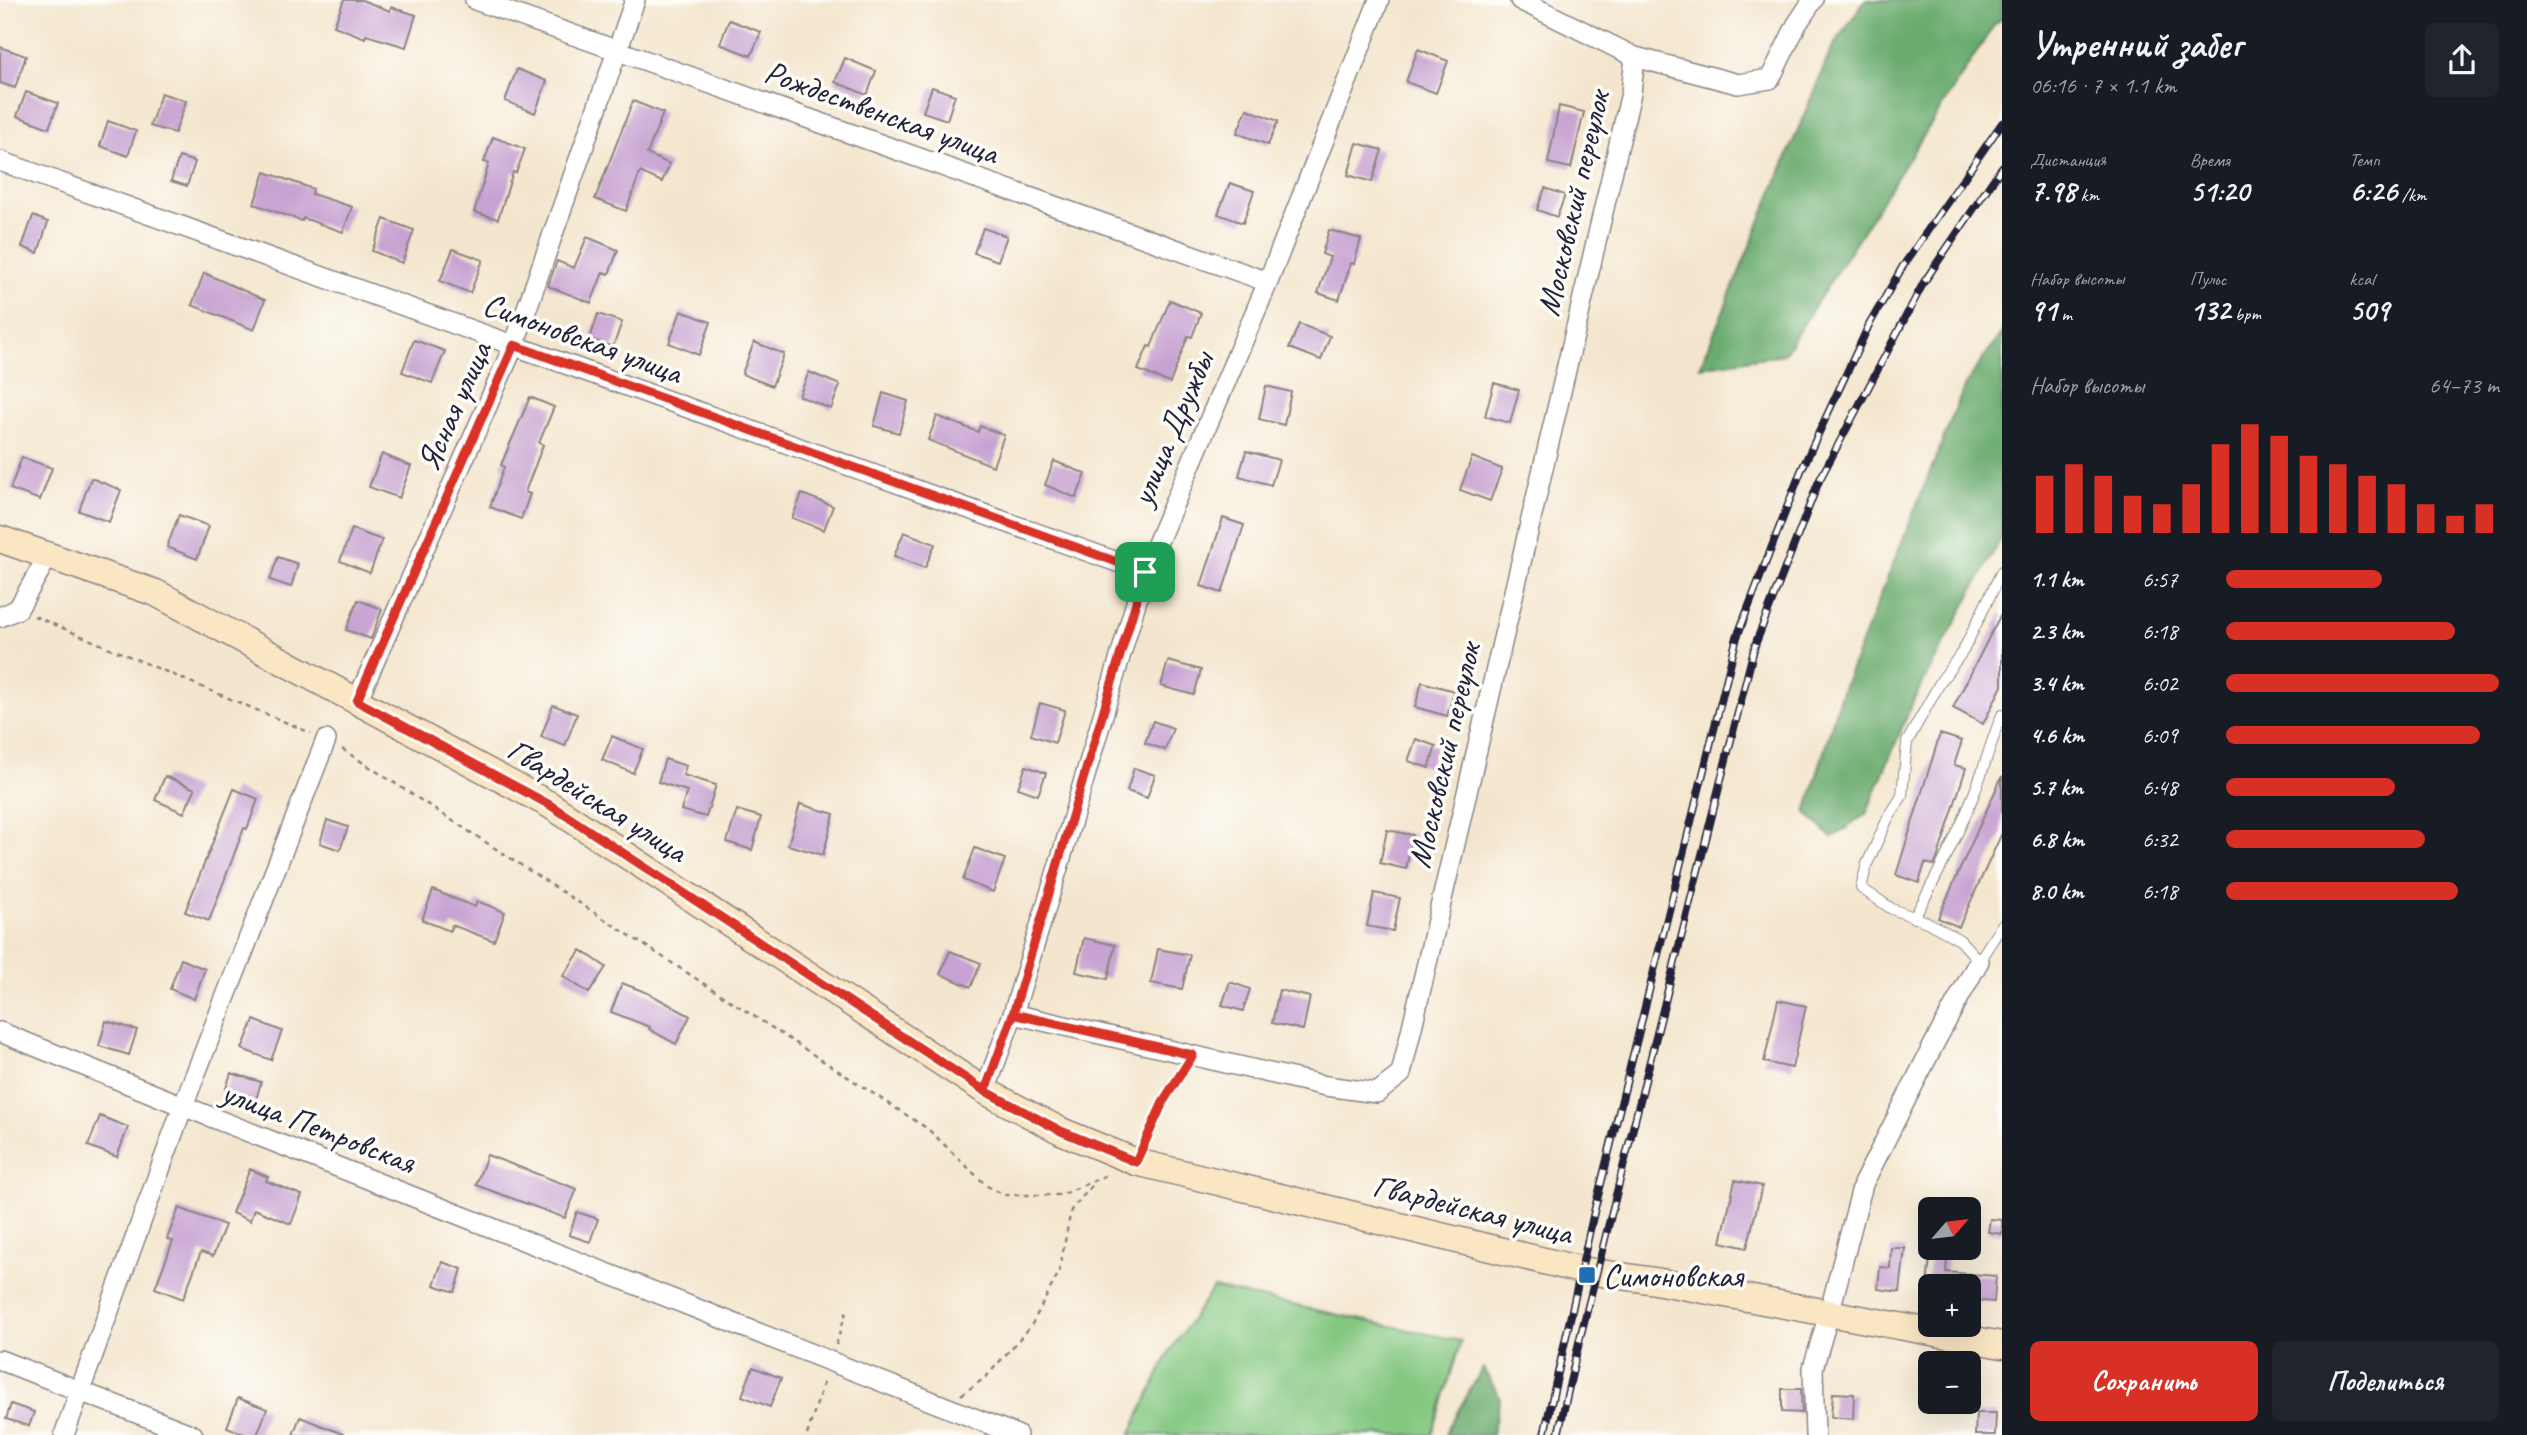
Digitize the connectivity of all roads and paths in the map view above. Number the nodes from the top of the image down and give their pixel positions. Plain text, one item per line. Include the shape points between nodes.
1 (475, 0) edge
2 (635, 0) edge
3 (1378, 0) edge
4 (1520, 0) edge
5 (1813, 0) edge
6 (619, 51) junction
7 (1635, 57) junction
8 (0, 161) edge
9 (1268, 282) junction
10 (514, 345) junction
11 (0, 539) edge
12 (48, 556) junction
13 (1145, 572) junction
14 (2002, 572) edge
15 (9, 613) edge
16 (357, 701) junction
17 (2002, 715) edge
18 (326, 740) junction
19 (1914, 918) junction
20 (2002, 927) edge
21 (1979, 961) junction
22 (1013, 1014) junction
23 (0, 1032) edge
24 (1193, 1055) junction
25 (985, 1091) junction
26 (183, 1107) junction
27 (1136, 1162) junction
28 (1107, 1175) dead end
29 (1097, 1180) junction
30 (847, 1309) dead end
31 (1829, 1314) junction
32 (2002, 1345) edge
33 (0, 1360) edge
34 (831, 1362) junction
35 (82, 1391) junction
36 (945, 1407) junction
37 (64, 1435) edge
38 (192, 1435) edge
39 (807, 1435) edge
40 (1017, 1435) edge
41 (1815, 1435) edge

1 - 6 street, Рождественская улица
2 - 6 street, Ясная улица
3 - 9 street, улица Дружбы
4 - 7 street
5 - 7 street via 1770,79 1738,84
6 - 9 street, Рождественская улица
6 - 10 street, Ясная улица
7 - 24 street, Московский переулок via 1631,93 1401,1074 1377,1093
8 - 10 street, Симоновская улица
9 - 13 street, улица Дружбы
10 - 13 street, Симоновская улица
10 - 16 street, Ясная улица
11 - 12 street, Гвардейская улица
12 - 15 street
12 - 16 street, Гвардейская улица via 156,593
13 - 22 street, улица Дружбы
14 - 19 lane via 1963,651 1907,742 1902,796 1867,864 1861,888
15 - 18 path
16 - 25 street, Гвардейская улица via 550,805
17 - 19 lane via 1974,795
18 - 26 street
18 - 29 path via 928,1129 987,1186 1005,1195 1061,1195
19 - 21 lane via 1960,940
20 - 21 lane
21 - 31 street via 1863,1185
22 - 24 street, Московский переулок
22 - 25 street, улица Дружбы
23 - 26 street, улица Петровская
24 - 27 path via 1164,1100
25 - 27 street, Гвардейская улица via 1061,1131
26 - 34 street, улица Петровская
26 - 35 street
27 - 31 street, Гвардейская улица via 1581,1270
28 - 29 path
29 - 36 path via 1071,1210 1059,1272 1031,1326 986,1377
30 - 34 path
31 - 32 street, Гвардейская улица
31 - 41 street via 1813,1368
33 - 35 street
34 - 36 street, улица Петровская
34 - 39 path
35 - 37 street
35 - 38 street
36 - 40 street, улица Петровская

